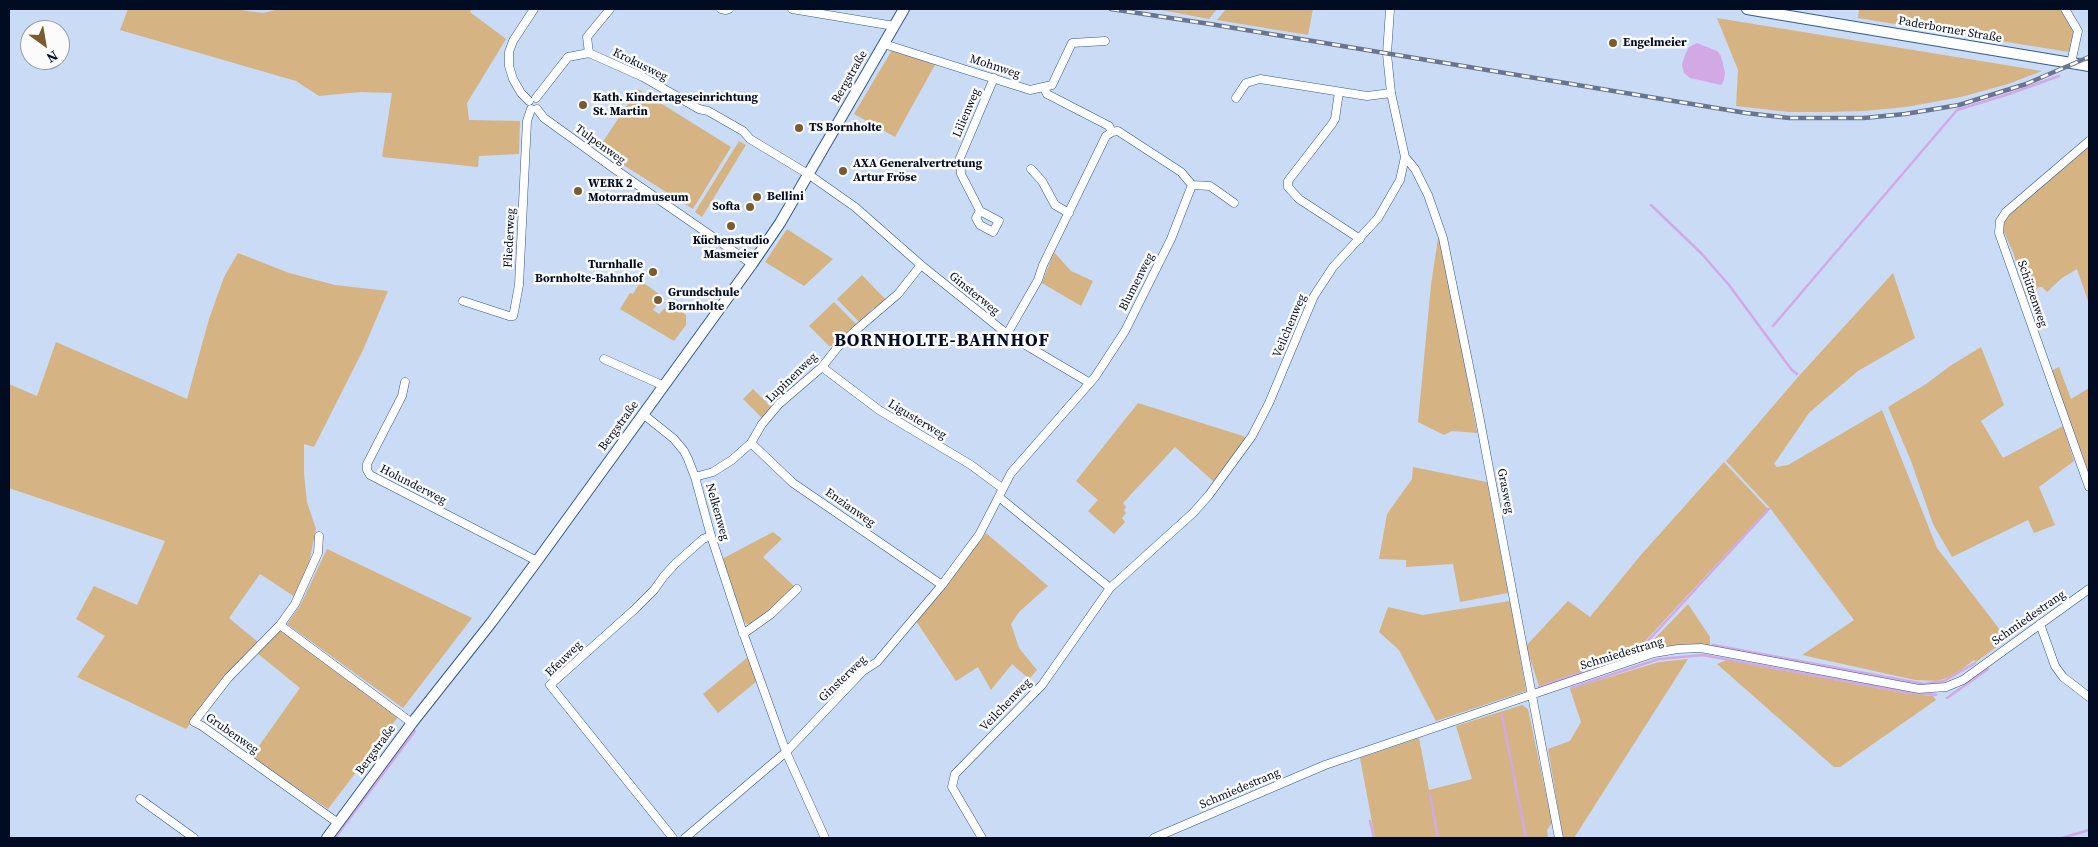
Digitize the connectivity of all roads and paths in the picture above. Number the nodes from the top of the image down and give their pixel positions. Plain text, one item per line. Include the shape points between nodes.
1 (534, 9) edge
2 (610, 9) edge
3 (721, 9) edge
4 (729, 9) edge
5 (792, 9) edge
6 (904, 9) edge
7 (1390, 9) edge
8 (1747, 9) edge
9 (2065, 9) edge
10 (894, 26) junction
11 (1105, 42) dead end
12 (884, 44) junction
13 (589, 53) junction
14 (2071, 63) junction
15 (2089, 66) edge
16 (994, 78) junction
17 (1044, 88) junction
18 (1339, 92) junction
19 (1391, 93) junction
20 (1236, 98) dead end
21 (533, 104) junction
22 (1112, 132) junction
23 (2089, 141) edge
24 (1405, 157) junction
25 (1031, 169) dead end
26 (808, 174) junction
27 (1192, 185) junction
28 (1234, 203) dead end
29 (980, 211) dead end
30 (1069, 212) junction
31 (1360, 239) junction
32 (752, 264) junction
33 (921, 265) junction
34 (463, 302) dead end
35 (1007, 334) junction
36 (604, 359) dead end
37 (822, 367) junction
38 (405, 382) dead end
39 (1090, 383) junction
40 (664, 386) junction
41 (643, 414) junction
42 (751, 443) junction
43 (695, 477) junction
44 (2089, 487) edge
45 (1002, 488) junction
46 (998, 497) junction
47 (319, 536) dead end
48 (711, 536) junction
49 (537, 561) junction
50 (942, 584) junction
51 (1110, 588) junction
52 (797, 589) dead end
53 (2089, 589) edge
54 (2040, 624) junction
55 (280, 626) junction
56 (743, 634) junction
57 (1532, 696) junction
58 (2089, 697) edge
59 (412, 723) junction
60 (786, 752) junction
61 (140, 799) dead end
62 (338, 823) junction
63 (194, 838) edge
64 (326, 838) edge
65 (673, 838) edge
66 (685, 838) edge
67 (825, 838) edge
68 (982, 838) edge
69 (1156, 838) edge
70 (1558, 838) edge

1 - 21 street, Tulpenweg via 509,52 513,79
2 - 13 street via 587,38
3 - 4 street
5 - 10 street
6 - 10 street, Bergstraße
7 - 19 street, Veilchenweg via 1387,54
8 - 14 street, Paderborner Straße
9 - 14 street via 2078,30
10 - 12 street, Bergstraße
11 - 17 street via 1072,43 1052,85
12 - 16 street, Mohnweg
12 - 26 street, Bergstraße
13 - 21 street via 568,57
13 - 26 street, Krokusweg via 644,77 708,111
14 - 15 street, Paderborner Straße
16 - 17 street, Mohnweg via 1030,90
16 - 29 street, Lilienweg via 960,158 960,174
17 - 22 street via 1047,94 1109,126
18 - 19 street via 1367,96
18 - 20 street via 1260,79 1246,83
18 - 31 street via 1335,119 1288,181 1288,187 1299,199
19 - 24 street, Veilchenweg
21 - 32 street, Tulpenweg via 544,118
21 - 34 street, Fliederweg via 527,120 519,285 513,316
22 - 27 street via 1118,131 1181,172
22 - 30 street via 1106,136
23 - 44 street, Schützenweg via 2006,212 2000,221 1999,233
24 - 31 street, Veilchenweg via 1400,180 1388,202
24 - 57 street, Grasweg via 1428,195 1443,238
25 - 30 street via 1055,205
26 - 32 street, Bergstraße
26 - 33 street, Ginsterweg via 855,207
27 - 28 street via 1210,186
27 - 39 street, Blumenweg via 1171,239 1125,331
30 - 35 street via 1038,280
31 - 51 street, Veilchenweg via 1333,267 1314,296 1252,436 1193,513
32 - 40 street, Bergstraße
33 - 35 street, Ginsterweg
33 - 37 street, Lupinenweg via 898,294 837,348
35 - 39 street, Ginsterweg
36 - 40 street
37 - 42 street, Lupinenweg via 779,404
37 - 45 street, Ligusterweg via 879,410 972,466
38 - 49 street, Holunderweg via 402,396 366,470 370,475
39 - 45 street, Ginsterweg via 1011,473
40 - 41 street, Bergstraße
41 - 43 street, Nelkenweg via 684,451
41 - 49 street, Bergstraße
42 - 43 street, Lupinenweg via 732,460 712,472
42 - 50 street, Enzianweg via 794,483
43 - 48 street, Nelkenweg
45 - 46 street, Ginsterweg
46 - 50 street, Ginsterweg via 979,535
46 - 51 street
47 - 55 street, Grubenweg via 318,553 295,604
48 - 56 street, Nelkenweg
48 - 65 street, Efeuweg via 703,539 675,564 635,609 550,685
49 - 59 street, Bergstraße
50 - 60 street, Ginsterweg via 877,662 863,671
51 - 68 street, Veilchenweg via 1042,684 955,774 952,787
52 - 56 street via 771,614
53 - 54 street, Schmiedestrang
54 - 57 street, Schmiedestrang via 1962,680 1946,687 1919,689 1701,648 1654,653
54 - 58 street via 2054,666 2068,682
55 - 59 street
55 - 62 street, Grubenweg via 228,678 194,722
56 - 60 street, Nelkenweg
57 - 69 street, Schmiedestrang via 1325,765
57 - 70 street, Grasweg
59 - 62 street, Bergstraße
60 - 66 street
60 - 67 street, Nelkenweg
61 - 63 street
62 - 64 street, Bergstraße

